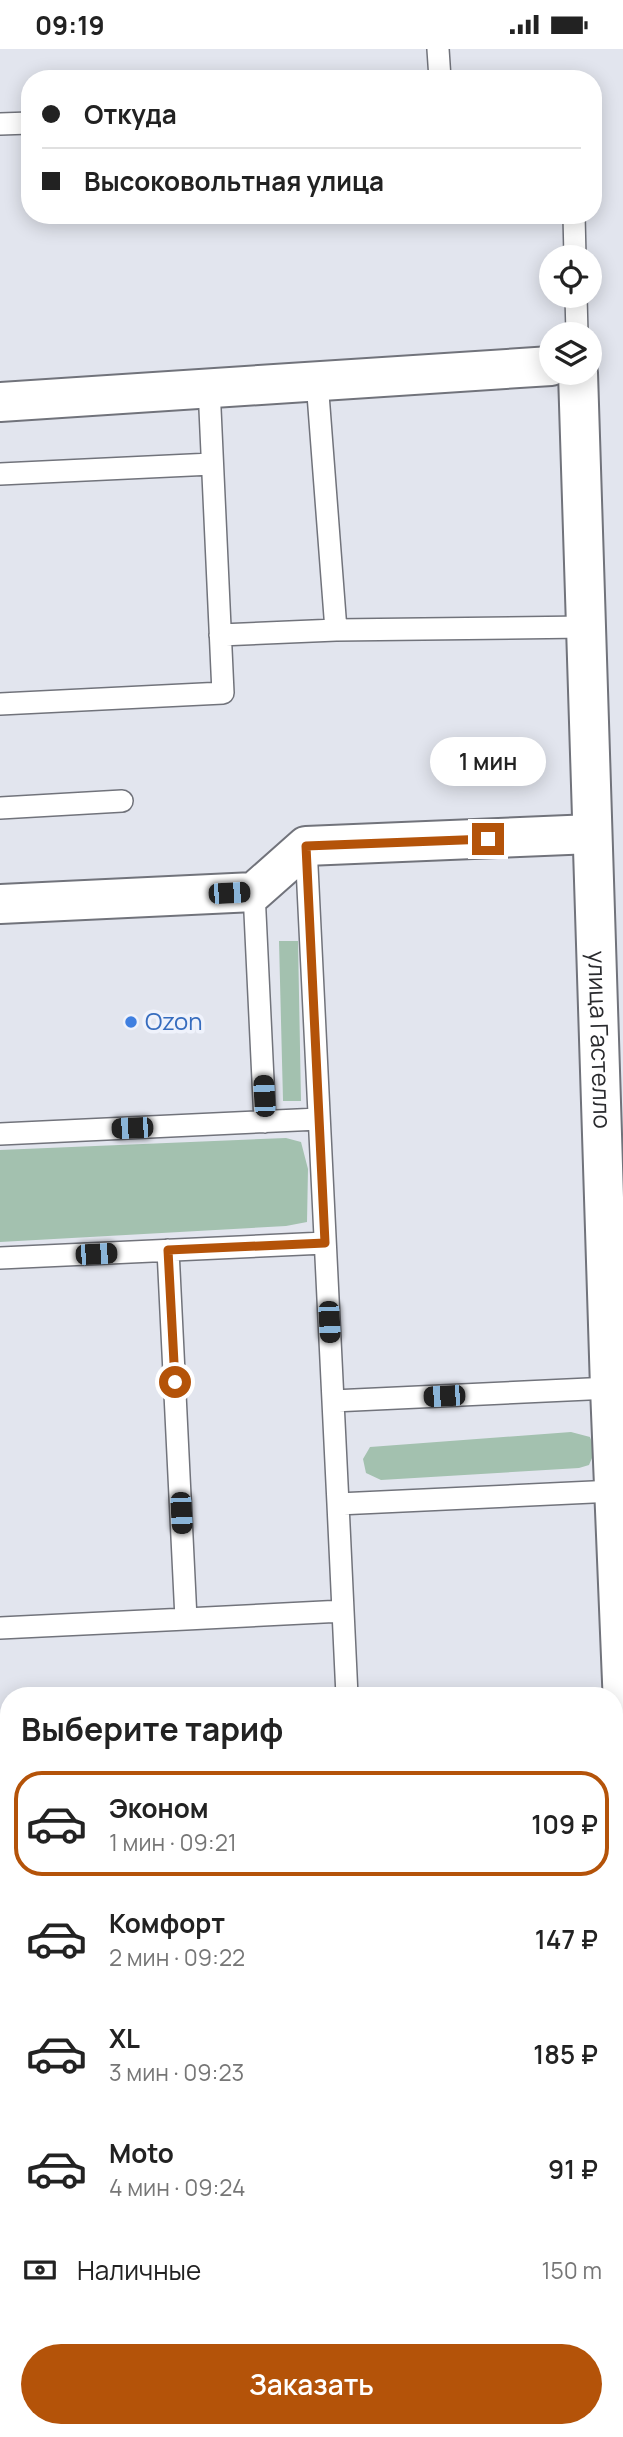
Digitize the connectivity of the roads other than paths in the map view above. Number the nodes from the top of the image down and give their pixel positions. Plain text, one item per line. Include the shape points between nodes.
1 (438, 49) edge
2 (439, 70) edge
3 (21, 123) edge
4 (0, 124) edge
5 (574, 224) edge
6 (575, 245) edge
7 (539, 367) edge
8 (317, 381) junction
9 (579, 385) edge
10 (209, 387) junction
11 (0, 402) edge
12 (212, 464) junction
13 (0, 474) edge
14 (586, 627) junction
15 (336, 630) junction
16 (220, 635) junction
17 (0, 704) edge
18 (606, 763) edge
19 (122, 801) dead end
20 (0, 808) edge
21 (592, 835) junction
22 (306, 846) junction
23 (254, 892) junction
24 (0, 904) edge
25 (319, 1119) junction
26 (265, 1122) junction
27 (0, 1134) edge
28 (325, 1243) junction
29 (168, 1250) junction
30 (0, 1258) edge
31 (610, 1388) junction
32 (333, 1401) junction
33 (614, 1491) junction
34 (338, 1504) junction
35 (343, 1611) junction
36 (186, 1619) junction
37 (0, 1628) edge
38 (622, 1644) edge
39 (347, 1687) edge
40 (623, 1687) edge

1 - 2 lane
3 - 4 lane
5 - 6 lane
7 - 8 street
8 - 10 street
8 - 15 lane
9 - 14 street, улица Гастелло
10 - 11 street
10 - 12 lane
12 - 13 lane
12 - 16 lane
14 - 15 lane
14 - 18 street, улица Гастелло
15 - 16 lane
16 - 17 lane via 223,693
18 - 21 street, улица Гастелло
19 - 20 lane
21 - 22 street
21 - 31 street, улица Гастелло
22 - 23 street
22 - 25 lane
23 - 24 street
23 - 26 lane
25 - 26 lane
25 - 28 lane
26 - 27 lane
28 - 29 lane
28 - 32 lane
29 - 30 lane
29 - 36 lane
31 - 32 lane
31 - 33 street, улица Гастелло
32 - 34 lane
33 - 34 lane
33 - 38 street, улица Гастелло
34 - 35 lane
35 - 36 lane
35 - 39 lane
36 - 37 lane
38 - 40 street, улица Гастелло

